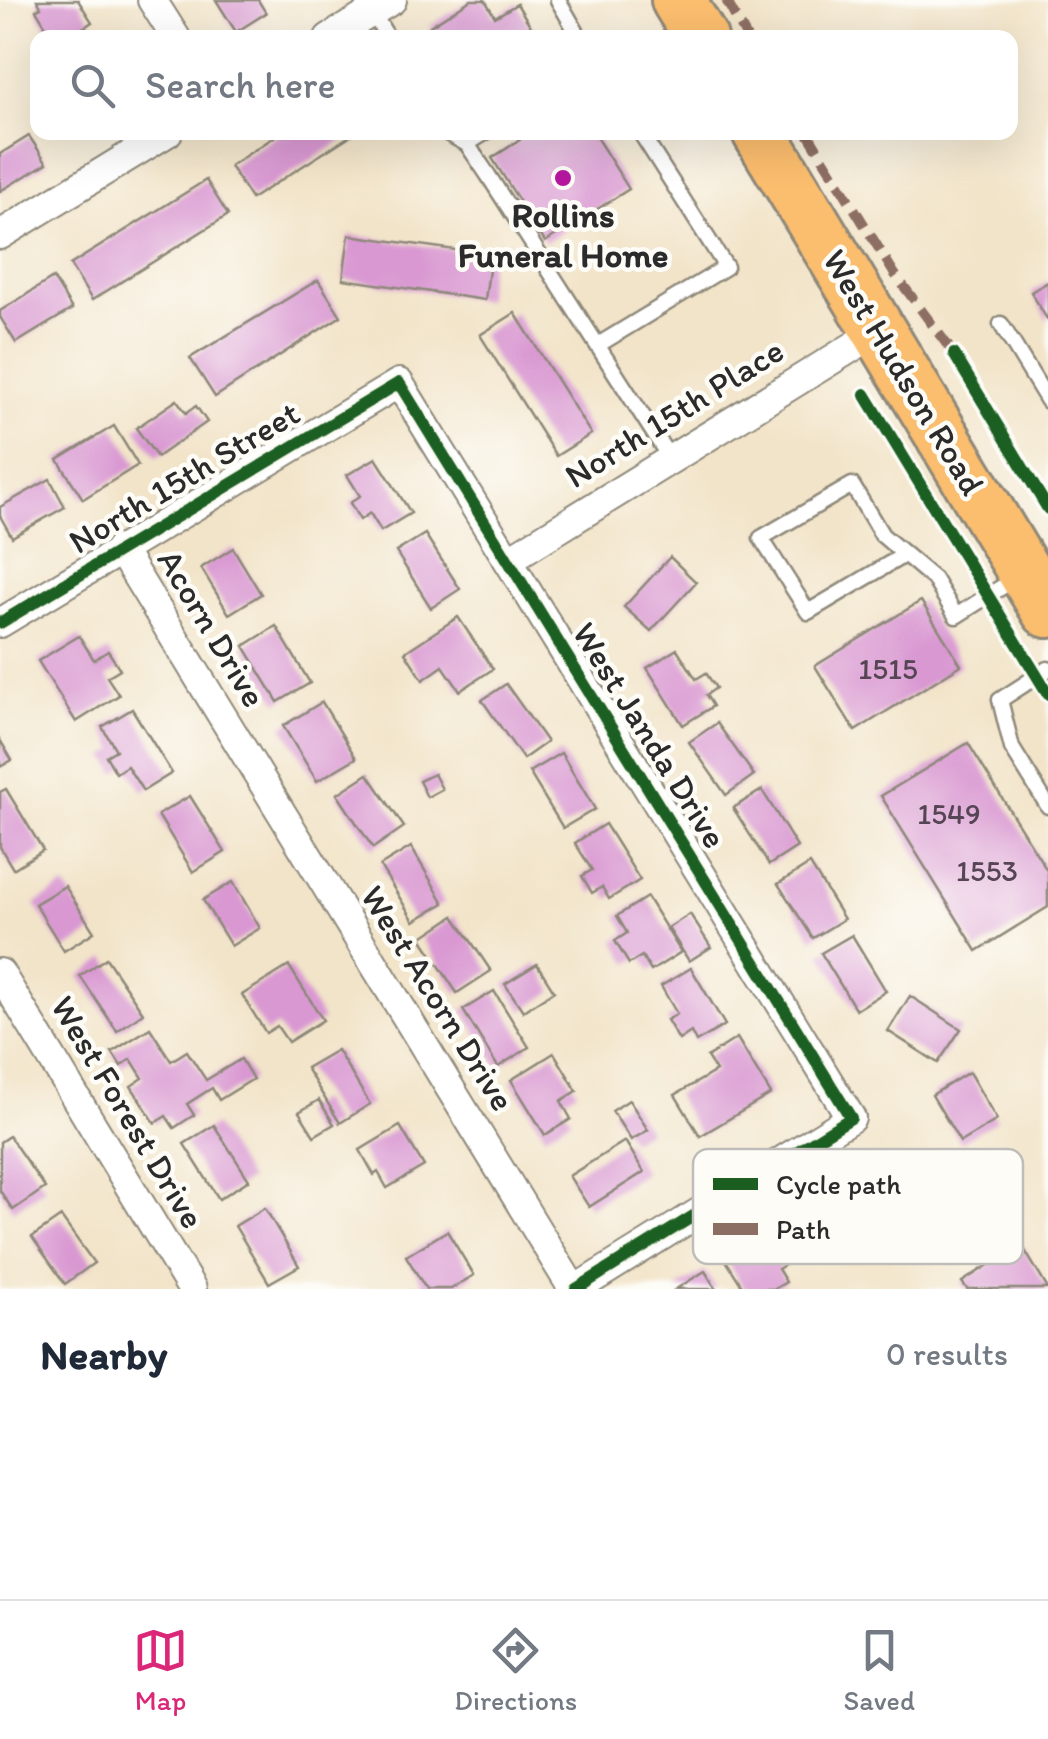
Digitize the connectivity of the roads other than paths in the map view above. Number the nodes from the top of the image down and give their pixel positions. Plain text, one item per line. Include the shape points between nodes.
1 (152, 0) edge
2 (558, 0) edge
3 (678, 0) edge
4 (382, 6) edge
5 (171, 30) edge
6 (342, 30) edge
7 (575, 30) edge
8 (696, 30) edge
9 (155, 140) edge
10 (459, 140) edge
11 (473, 140) edge
12 (645, 140) edge
13 (764, 140) edge
14 (466, 144) junction
15 (0, 235) edge
16 (1000, 324) dead end
17 (880, 330) junction
18 (598, 345) junction
19 (399, 382) joint
20 (1048, 401) edge
21 (672, 460) junction
22 (120, 550) junction
23 (904, 555) junction
24 (508, 560) junction
25 (1036, 592) edge
26 (0, 623) edge
27 (1048, 669) edge
28 (240, 746) joint
29 (1048, 806) edge
30 (0, 973) edge
31 (801, 1149) edge
32 (693, 1216) edge
33 (192, 1289) edge
34 (574, 1289) edge

1 - 5 street
2 - 7 lane
3 - 8 highway
4 - 6 street
9 - 15 street
10 - 14 lane
11 - 14 lane
12 - 18 lane via 726,267
13 - 17 highway, West Hudson Road
14 - 18 lane via 493,171
16 - 20 lane
17 - 21 street, North 15th Place
17 - 25 highway, West Hudson Road
18 - 21 lane
19 - 22 street, North 15th Street
19 - 24 street, West Janda Drive
21 - 24 street, North 15th Place
22 - 26 street, North 15th Street
22 - 28 street, Acorn Drive
23 - 23 lane via 882,535 852,484 761,538 808,612
23 - 25 lane via 934,579 956,616
24 - 31 street, West Janda Drive via 851,1118
27 - 29 lane via 1000,700 1012,748
28 - 34 street, West Acorn Drive
30 - 33 street, West Forest Drive
32 - 34 street, West Janda Drive

